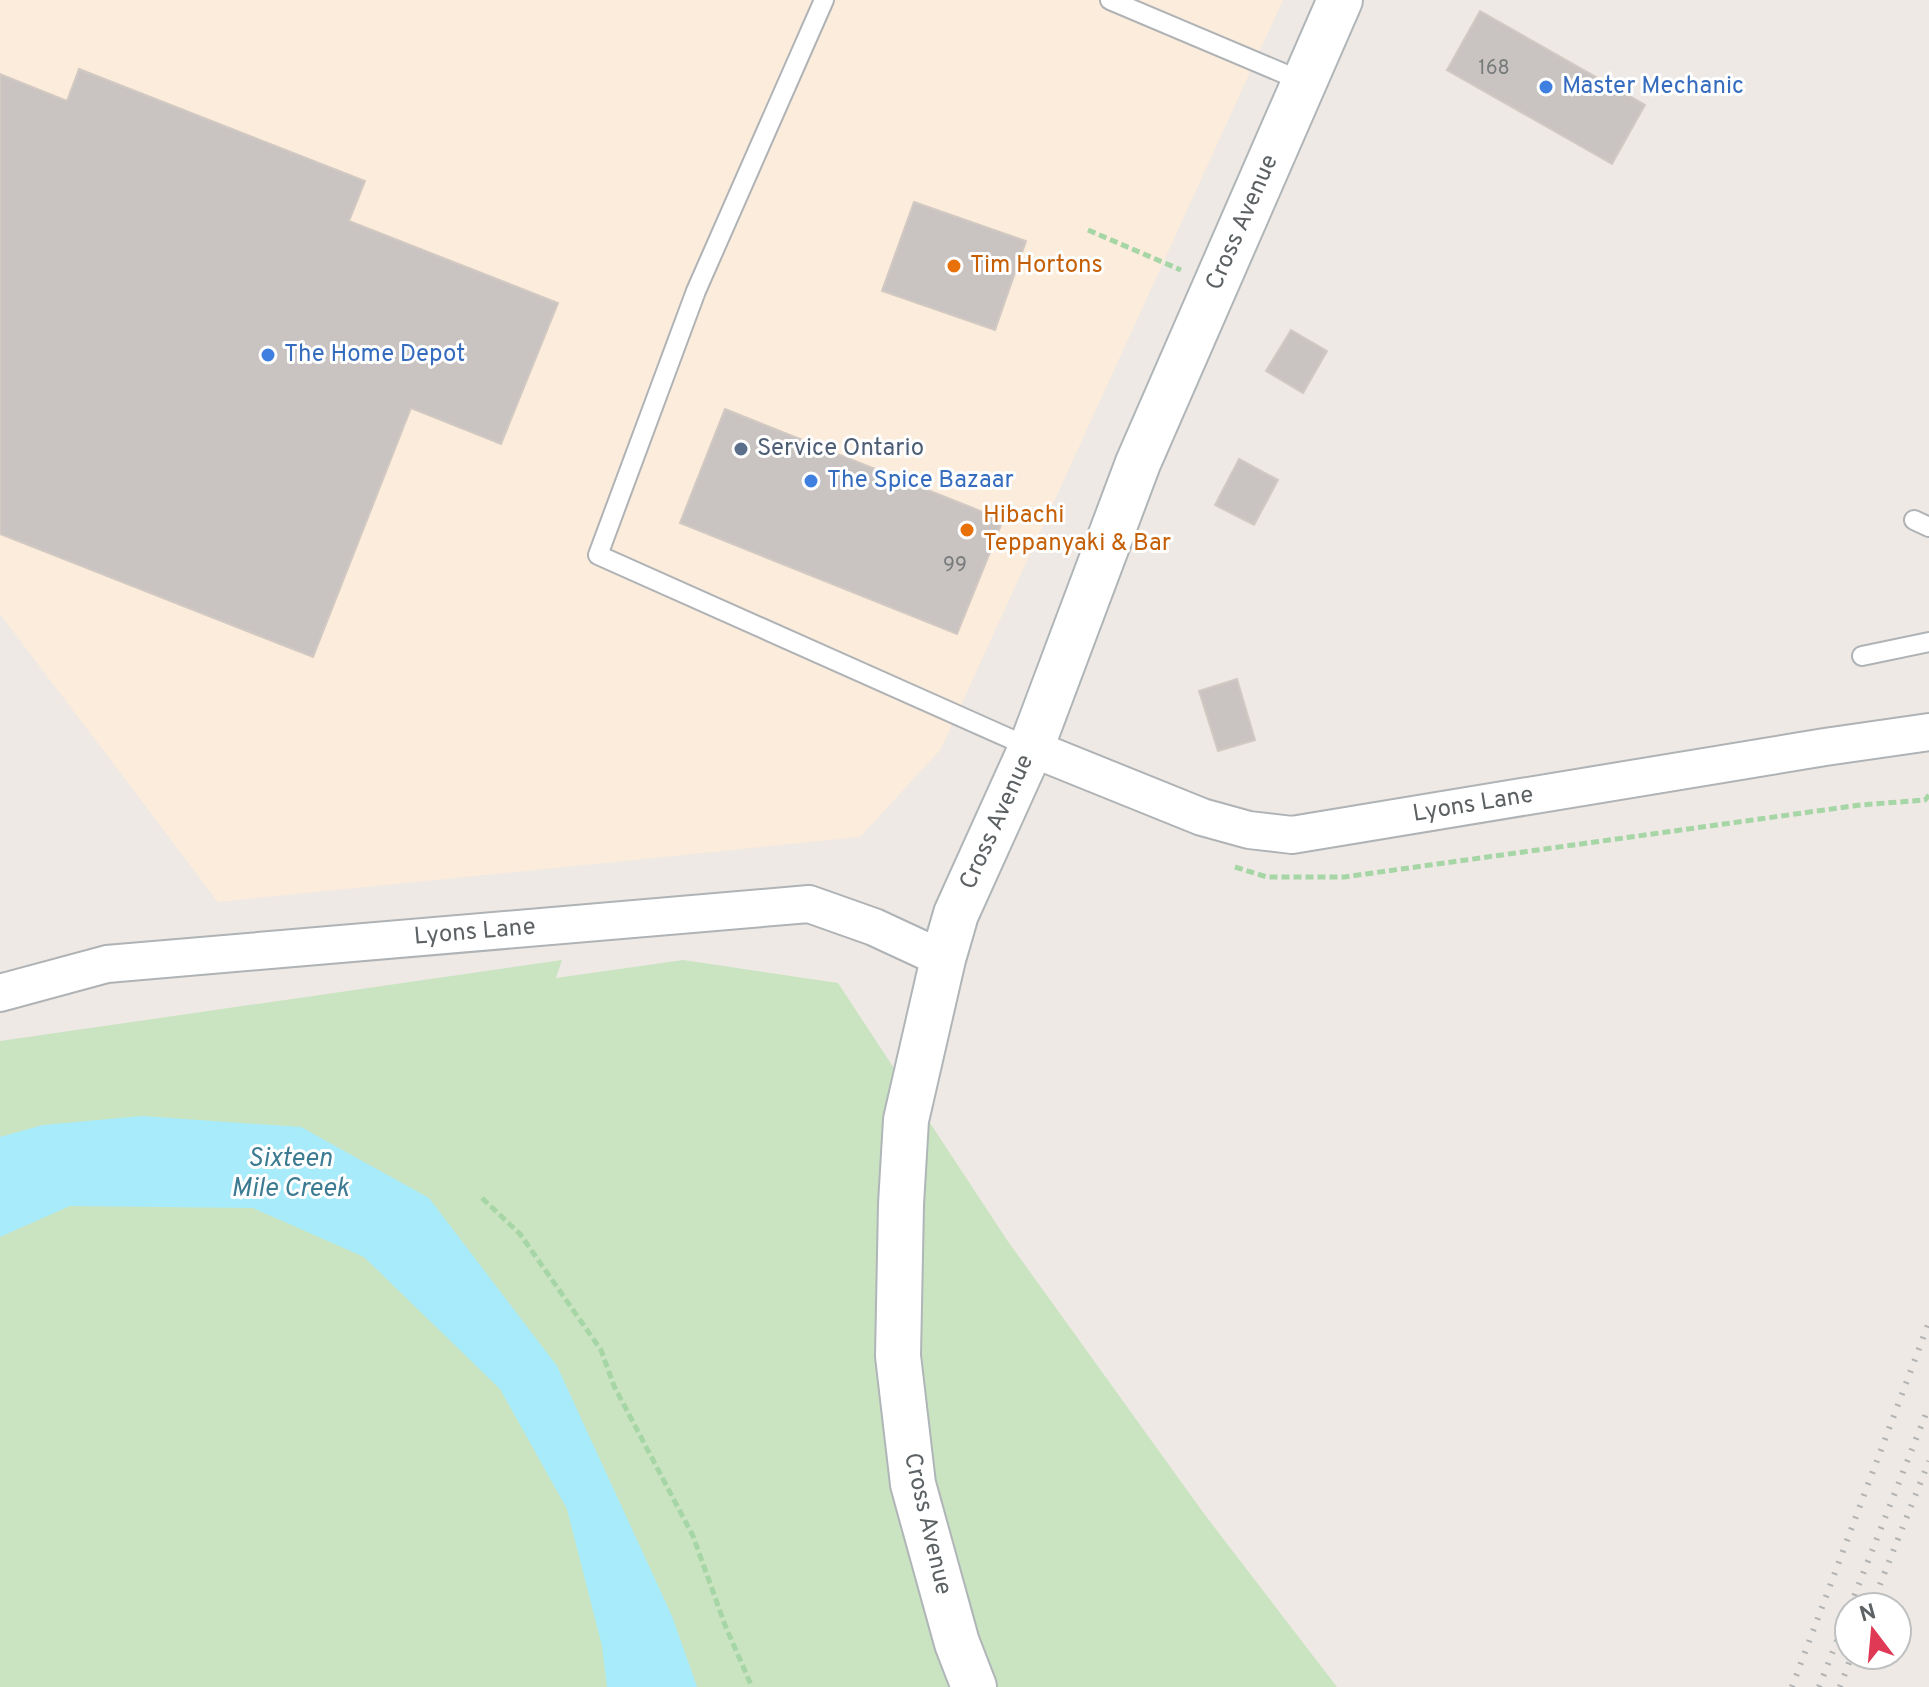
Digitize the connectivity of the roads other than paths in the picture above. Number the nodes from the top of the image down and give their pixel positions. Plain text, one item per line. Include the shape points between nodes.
1 (824, 0) edge
2 (1110, 0) edge
3 (1340, 0) edge
4 (1304, 82) junction
5 (1929, 642) edge
6 (1862, 656) dead end
7 (1929, 732) edge
8 (1031, 748) junction
9 (943, 959) junction
10 (0, 993) edge
11 (974, 1687) edge

1 - 8 lane via 696,291 598,555
2 - 4 lane
3 - 4 street, Cross Avenue
4 - 8 street, Cross Avenue via 1138,463
5 - 6 lane
7 - 8 street, Lyons Lane via 1292,835 1202,817
8 - 9 street, Cross Avenue via 956,914
9 - 10 street, Lyons Lane via 809,904 107,964
9 - 11 street, Cross Avenue via 906,1120 898,1356 913,1484

